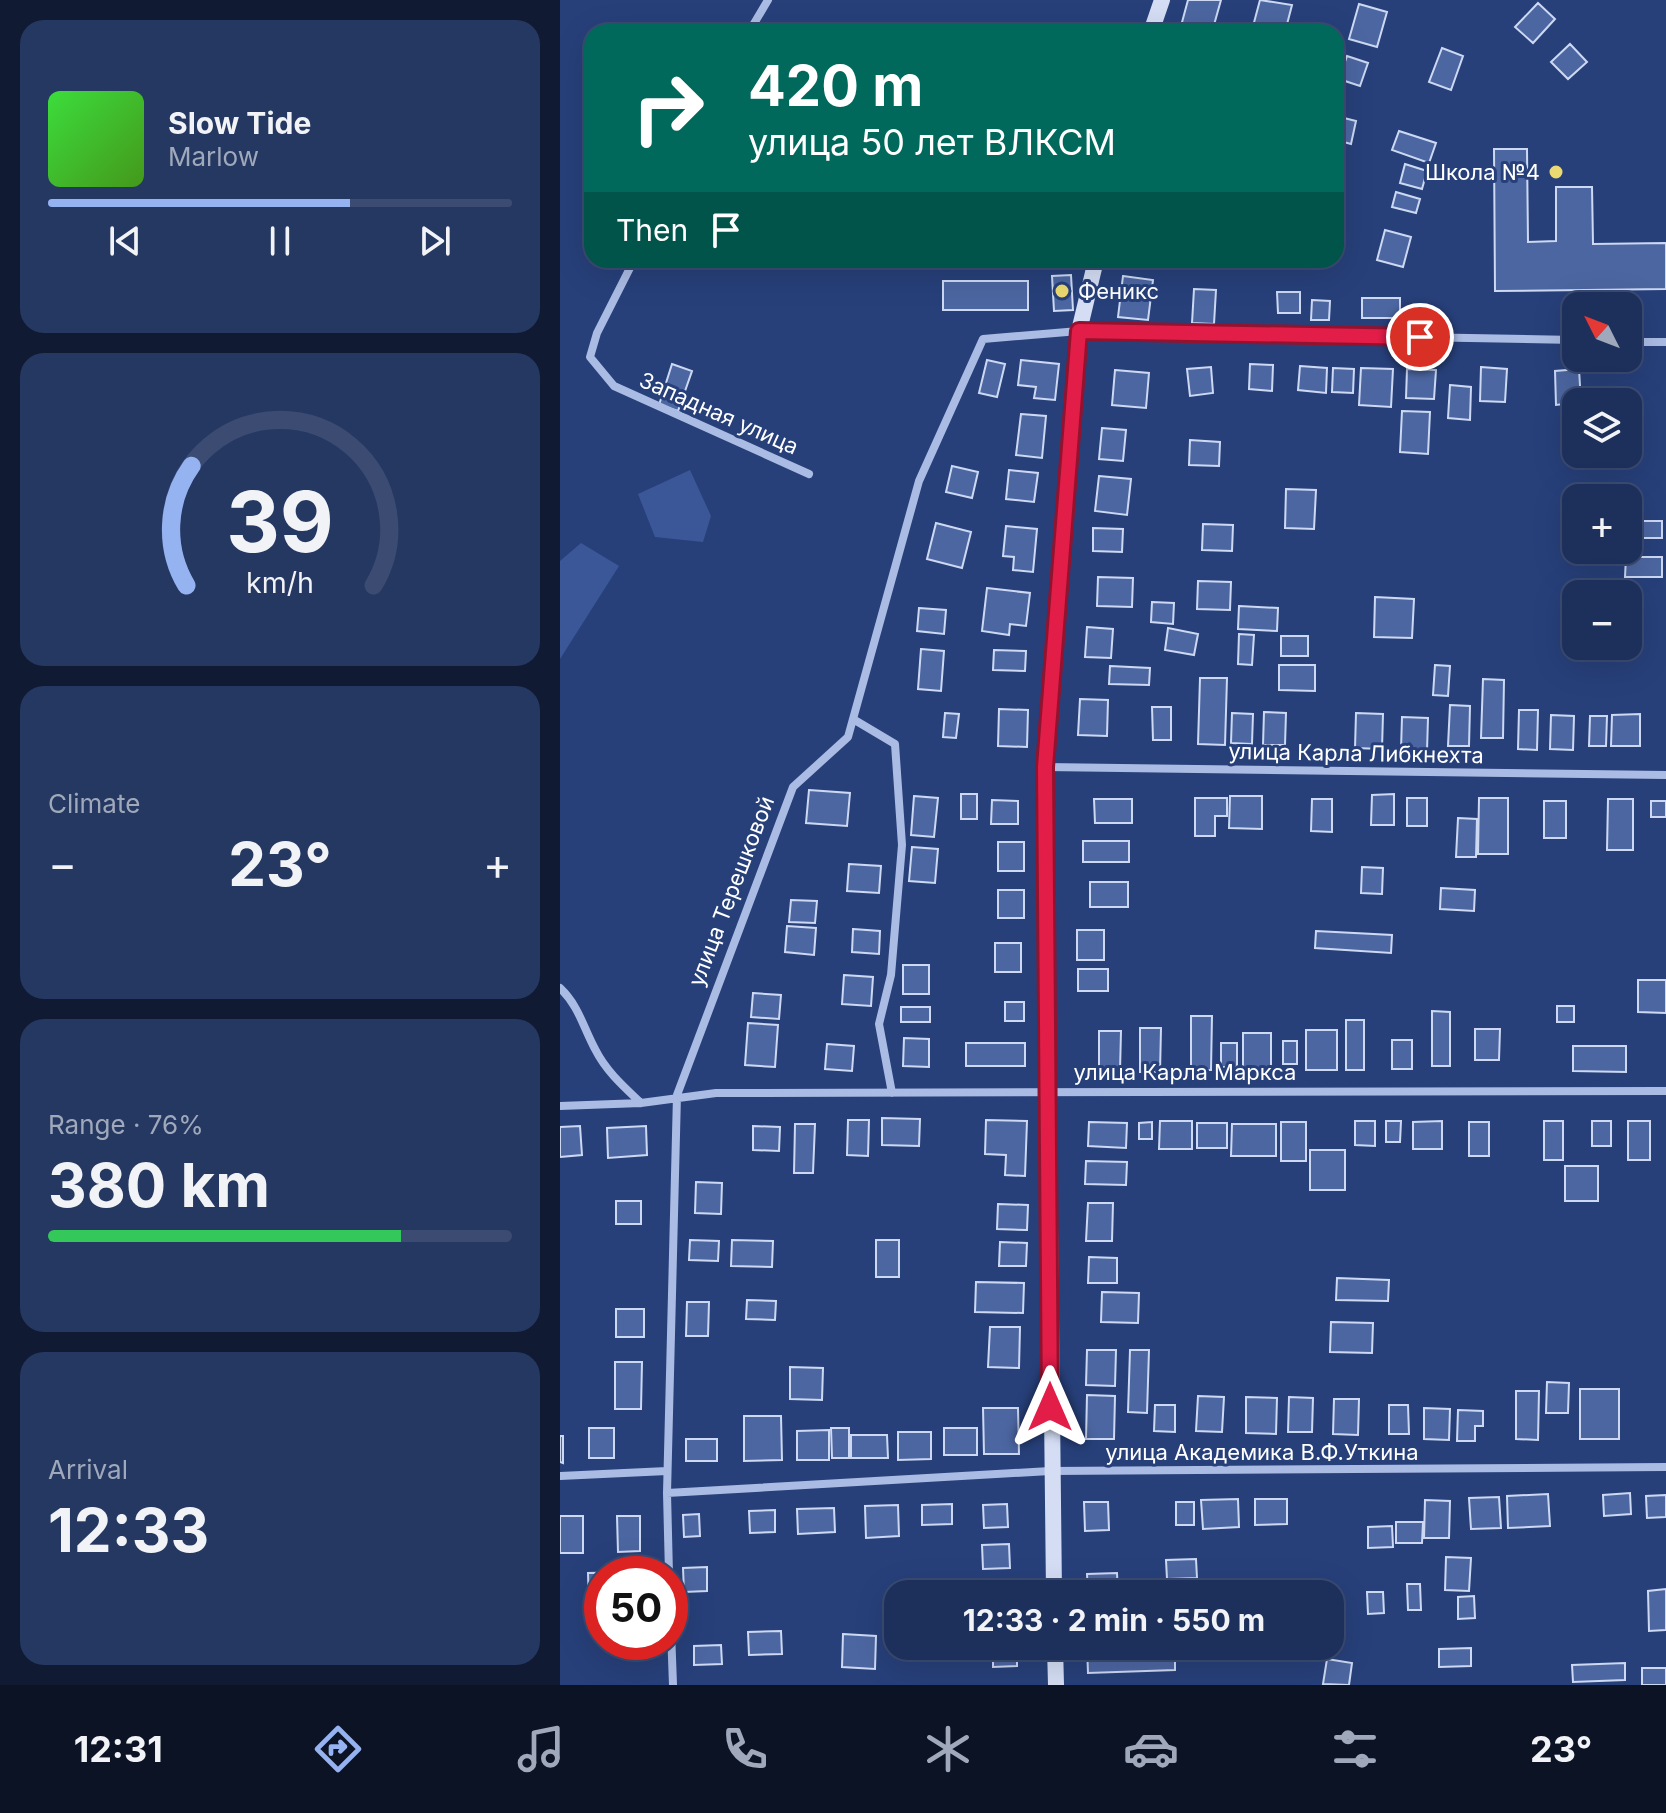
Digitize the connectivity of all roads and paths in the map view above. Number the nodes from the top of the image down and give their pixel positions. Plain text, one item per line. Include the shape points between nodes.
1 (768, 0) edge
2 (1162, 0) edge
3 (754, 24) edge
4 (1154, 24) edge
5 (630, 268) edge
6 (1094, 268) edge
7 (1079, 331) junction
8 (1562, 340) edge
9 (1642, 342) edge
10 (1666, 342) edge
11 (809, 474) dead end
12 (853, 719) junction
13 (1045, 767) junction
14 (1666, 775) edge
15 (560, 988) edge
16 (1048, 1090) junction
17 (1666, 1091) edge
18 (892, 1093) junction
19 (677, 1095) junction
20 (641, 1103) junction
21 (560, 1106) edge
22 (1666, 1467) edge
23 (667, 1471) junction
24 (1050, 1471) junction
25 (560, 1476) edge
26 (667, 1493) junction
27 (669, 1556) edge
28 (1054, 1580) edge
29 (672, 1660) edge
30 (1055, 1660) edge
31 (673, 1685) edge
32 (1056, 1685) edge

1 - 3 street
2 - 4 main road
5 - 11 street, Западная улица via 590,357 614,386
6 - 7 main road
7 - 8 street
7 - 12 street, улица Терешковой via 983,339 919,481
7 - 13 main road
9 - 10 street
12 - 18 street via 895,744 902,845 891,975 879,1024
12 - 19 street, улица Терешковой via 848,737 793,787
13 - 14 street, улица Карла Либкнехта
13 - 16 main road
15 - 20 street via 585,1021 610,1073
16 - 17 street, улица Карла Маркса
16 - 18 street, улица Карла Маркса
16 - 24 main road
18 - 19 street, улица Карла Маркса
19 - 20 street, улица Карла Маркса
19 - 23 street, улица Терешковой
20 - 21 street, улица Карла Маркса
22 - 24 street, улица Академика В.Ф.Уткина
23 - 25 street
23 - 26 street, улица Терешковой
24 - 26 street, улица Академика В.Ф.Уткина
24 - 28 main road
26 - 27 street, улица Терешковой
29 - 31 street
30 - 32 main road

